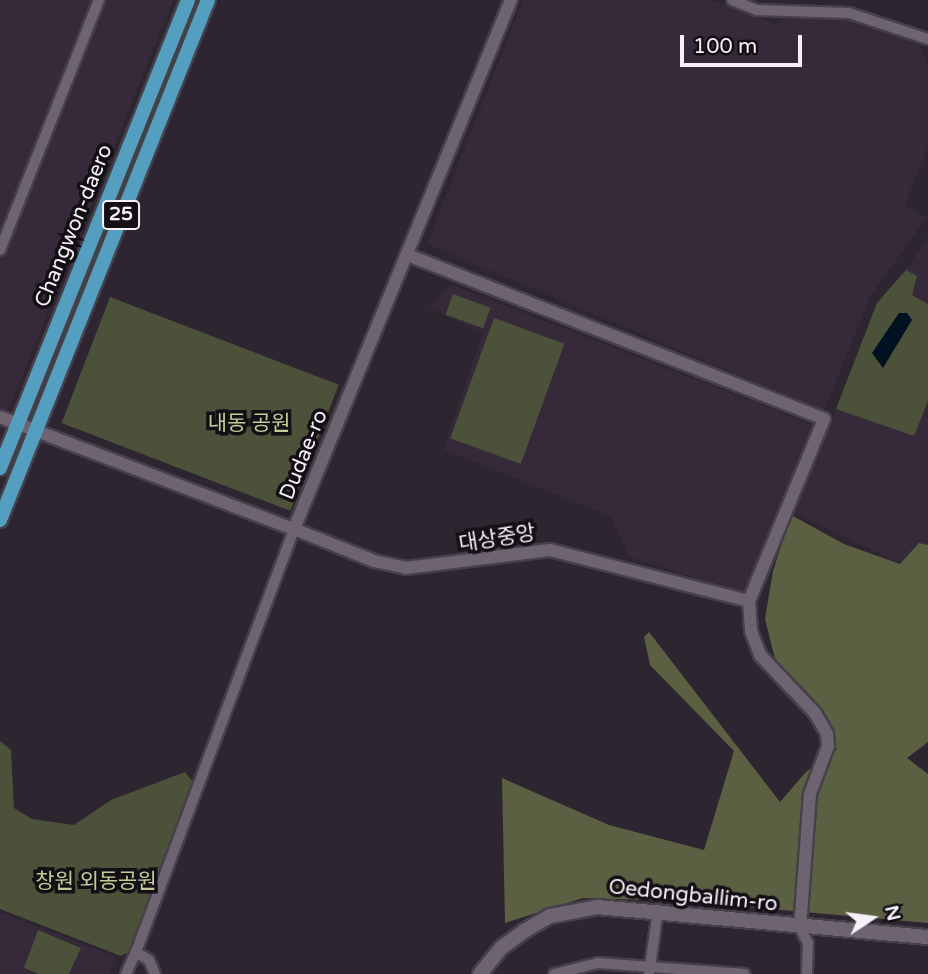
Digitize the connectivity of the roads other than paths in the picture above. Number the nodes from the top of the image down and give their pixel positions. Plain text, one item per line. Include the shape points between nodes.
1 (99, 0) edge
2 (188, 0) edge
3 (208, 0) edge
4 (511, 0) edge
5 (732, 0) edge
6 (928, 39) edge
7 (0, 250) edge
8 (408, 255) junction
9 (0, 417) edge
10 (17, 424) junction
11 (35, 431) junction
12 (0, 467) edge
13 (0, 520) edge
14 (295, 529) junction
15 (749, 601) junction
16 (658, 910) junction
17 (800, 928) junction
18 (928, 937) edge
19 (136, 952) junction
20 (598, 962) junction
21 (651, 969) edge
22 (704, 972) edge
23 (126, 974) edge
24 (155, 974) edge
25 (480, 974) edge
26 (554, 974) edge
27 (594, 974) edge
28 (745, 974) edge
29 (807, 974) edge

1 - 7 street
2 - 10 main road, Changwon-daero / 25
3 - 11 main road, Changwon-daero / 25
4 - 8 street, Dudae-ro
5 - 6 street via 757,10 849,13
8 - 14 street, Dudae-ro
8 - 15 street, Oedongballim-ro via 824,419
9 - 10 street, Dudae-ro
10 - 11 street, Dudae-ro
10 - 12 main road, Changwon-daero / 25
11 - 13 main road, Changwon-daero / 25
11 - 14 street, Dudae-ro
14 - 15 street, 대상중앙 via 374,561 406,568 550,551
14 - 19 street
15 - 17 street, Oedongballim-ro via 751,631 760,654 815,713 827,734 828,746 810,794
16 - 17 main road, Oedongballim-ro
16 - 21 street
16 - 25 main road, Oedongballim-ro via 597,908 550,916 501,948
17 - 18 main road, Oedongballim-ro
17 - 29 street via 808,943
19 - 23 street
19 - 24 street via 149,960
20 - 21 street
20 - 26 street
20 - 27 street
21 - 22 street
22 - 28 street

